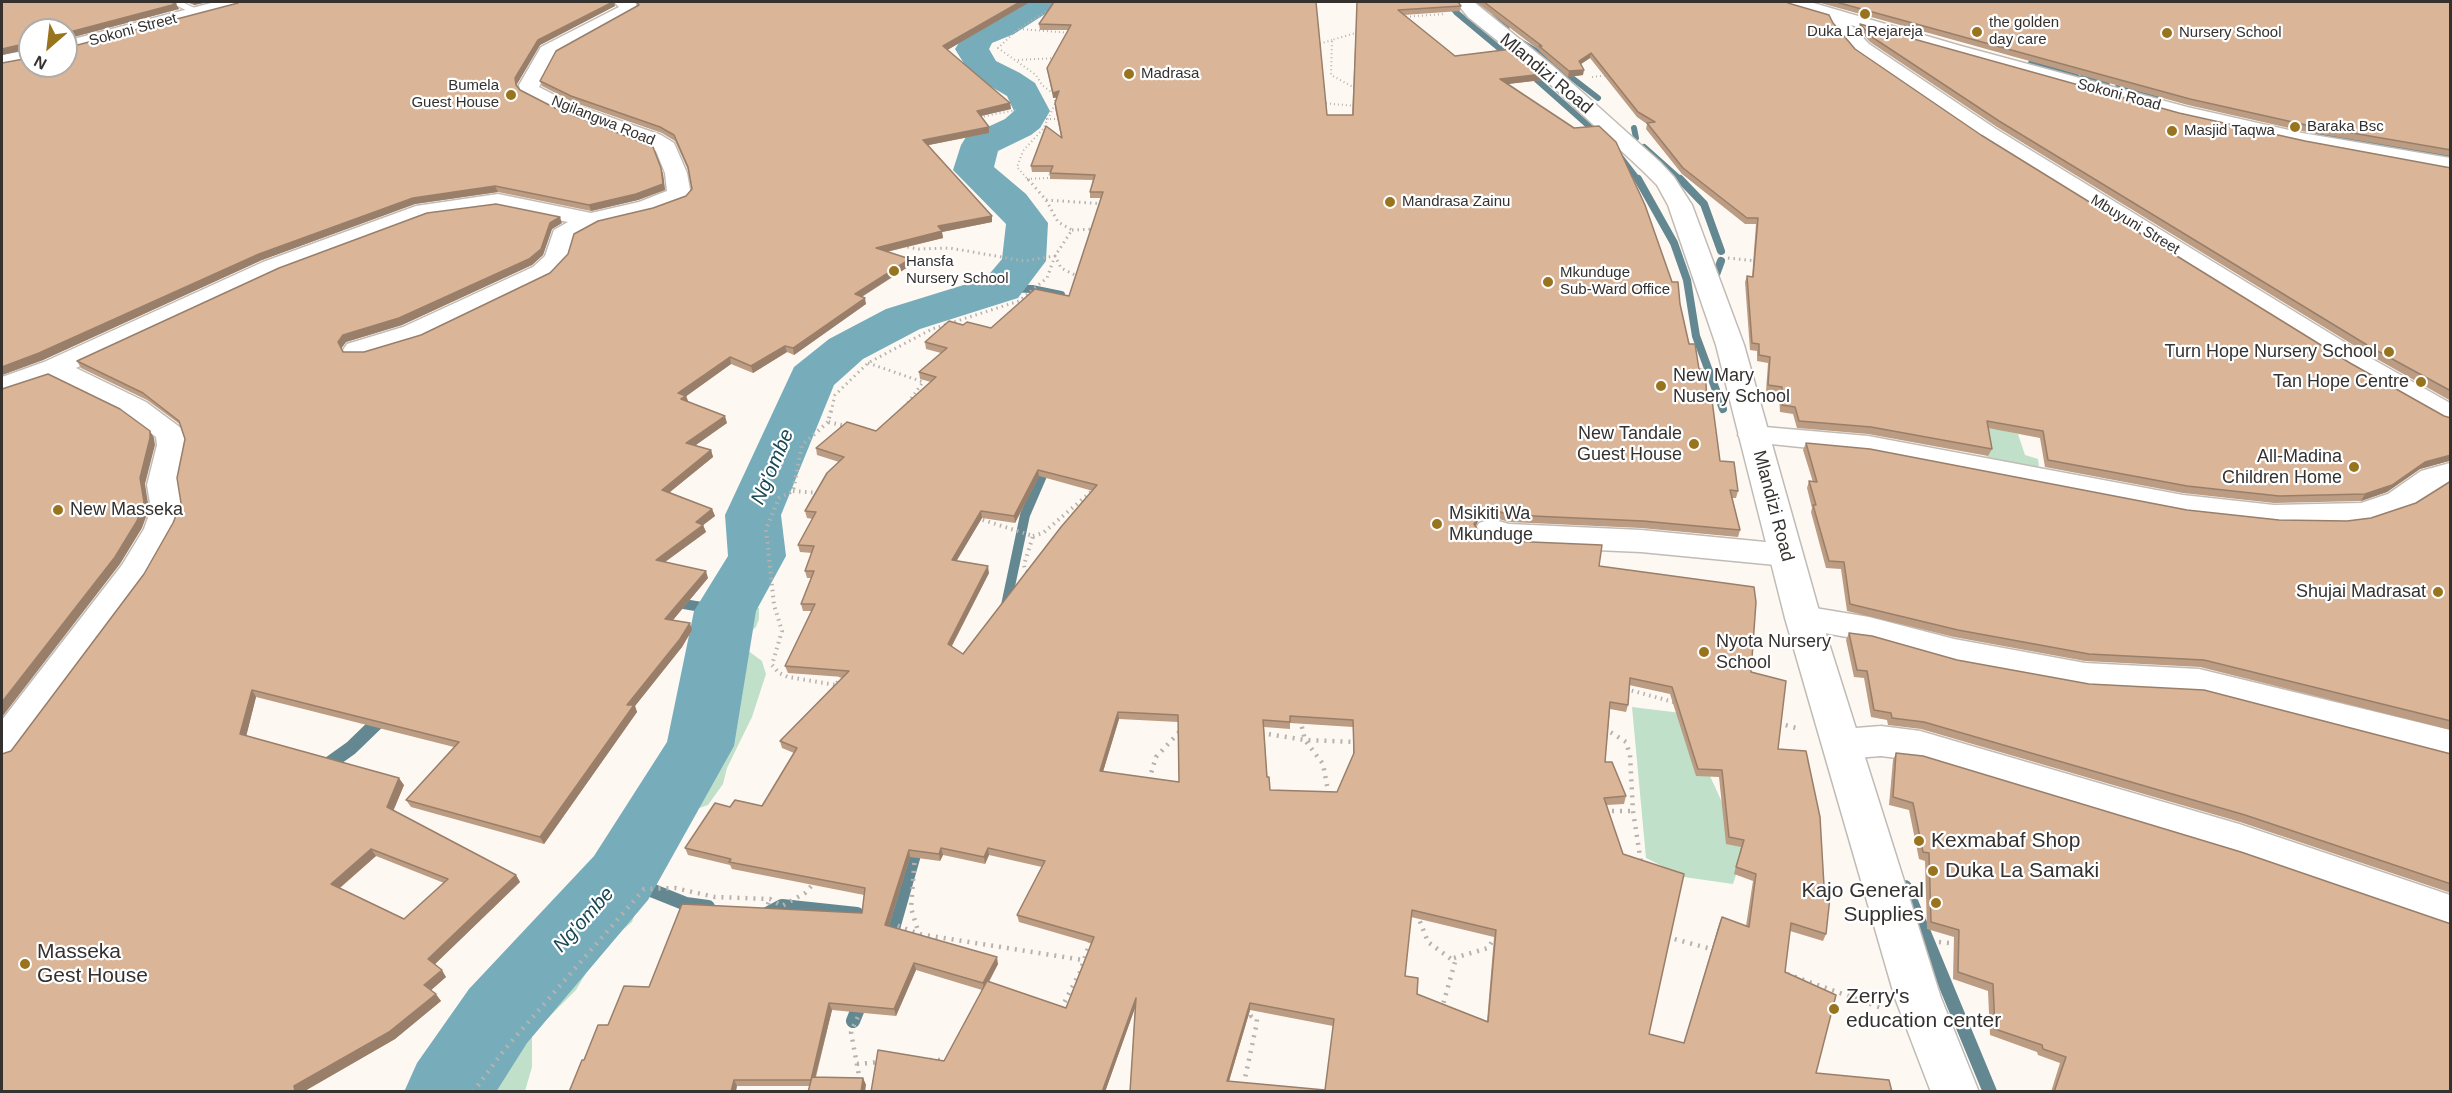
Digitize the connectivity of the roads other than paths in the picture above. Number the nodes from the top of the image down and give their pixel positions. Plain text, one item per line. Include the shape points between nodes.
1 (174, 2) edge
2 (234, 2) edge
3 (623, 2) edge
4 (1793, 2) edge
5 (1469, 7) edge
6 (198, 12) junction
7 (1837, 15) junction
8 (78, 45) edge
9 (18, 58) edge
10 (2, 61) edge
11 (2451, 165) edge
12 (591, 220) junction
13 (357, 350) edge
14 (54, 368) junction
15 (2, 387) edge
16 (2451, 416) edge
17 (1753, 435) junction
18 (2451, 472) edge
19 (1491, 530) dead end
20 (1786, 555) junction
21 (1803, 618) junction
22 (1843, 744) junction
23 (2451, 746) edge
24 (2, 747) edge
25 (2451, 913) edge
26 (1955, 1092) edge

1 - 6 lane
2 - 6 street, Sokoni Street
3 - 12 street, Ngilangwa Road via 629,9 548,51 530,90 666,148 679,195
4 - 7 street, Sokoni Road
5 - 17 street, Mlandizi Road via 1666,182 1680,205 1730,345
6 - 8 street, Sokoni Street
7 - 11 street, Sokoni Road via 2184,112
7 - 16 street, Mbuyuni Street via 1839,23 1862,48 1988,134
9 - 10 street
12 - 13 street via 563,235 557,259 542,272 413,333
12 - 14 street via 498,201 424,212 272,267
14 - 15 street
14 - 24 street via 136,408 170,434 172,445 163,485 167,509 135,572
17 - 18 street via 1868,445 2183,505 2274,515 2365,513 2399,501 2433,478
17 - 20 street, Mlandizi Road
19 - 20 street via 1507,535 1641,541
20 - 21 street, Mlandizi Road
21 - 22 street, Mlandizi Road
21 - 23 street via 2085,676 2199,682
22 - 25 street via 1881,741 1920,746 1971,760 2228,838
22 - 26 street, Mlandizi Road via 1918,998

